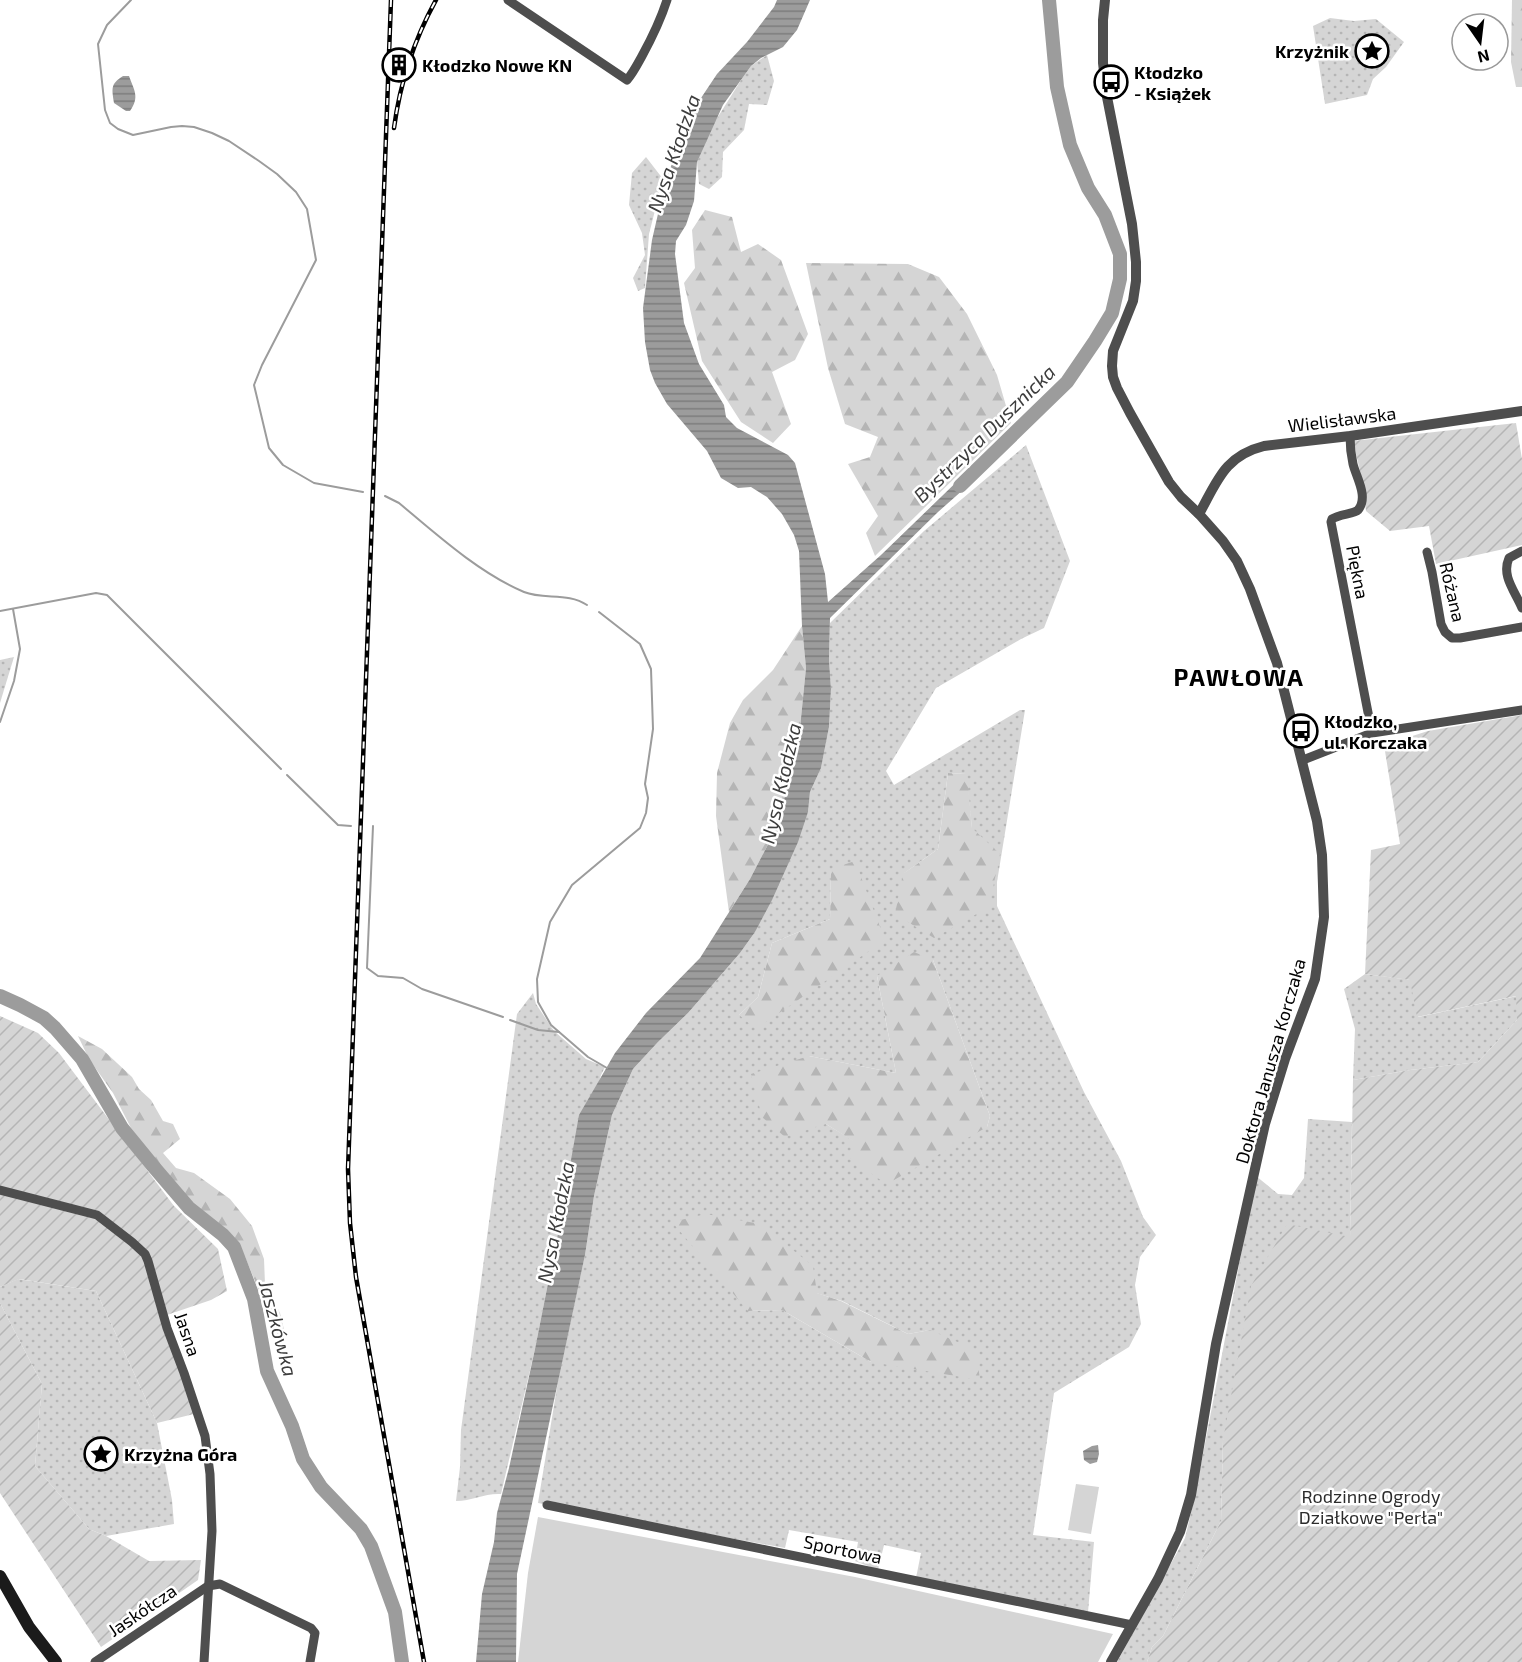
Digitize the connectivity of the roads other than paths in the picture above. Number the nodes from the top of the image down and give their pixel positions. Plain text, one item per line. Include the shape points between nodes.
1 (508, 0) edge
2 (667, 0) edge
3 (1105, 0) edge
4 (1522, 411) edge
5 (1350, 436) junction
6 (1199, 514) junction
7 (1522, 551) edge
8 (1427, 552) dead end
9 (1522, 608) edge
10 (1522, 627) edge
11 (1522, 710) edge
12 (1372, 733) junction
13 (1303, 760) junction
14 (0, 1190) edge
15 (548, 1505) dead end
16 (0, 1576) edge
17 (208, 1586) junction
18 (1132, 1625) junction
19 (56, 1662) edge
20 (95, 1662) edge
21 (204, 1662) edge
22 (310, 1662) edge
23 (1111, 1662) edge

1 - 2 street via 627,80 652,40
3 - 6 street, Doktora Janusza Korczaka via 1103,63 1107,97 1136,262 1133,301 1113,351 1113,377 1169,482
4 - 5 street, Wielisławska
5 - 6 street, Wielisławska via 1251,449 1226,468
5 - 12 street, Piękna via 1362,496 1356,512 1335,516 1331,522
6 - 13 street, Doktora Janusza Korczaka via 1237,561 1250,589 1277,663
7 - 9 street via 1509,558 1505,570
8 - 10 street, Różana via 1441,624 1452,638
11 - 12 street
12 - 13 street
13 - 18 street, Doktora Janusza Korczaka via 1322,855 1324,917 1315,979 1284,1059 1265,1124 1216,1344 1191,1495 1180,1532
14 - 17 street, Jasna via 97,1215 145,1254 205,1436 212,1531
15 - 18 street, Sportowa
16 - 19 main road via 29,1627
17 - 20 street, Jaskółcza
17 - 21 street, Jasna
17 - 22 street via 220,1584 234,1589 311,1628 315,1633
18 - 23 street, Doktora Janusza Korczaka

